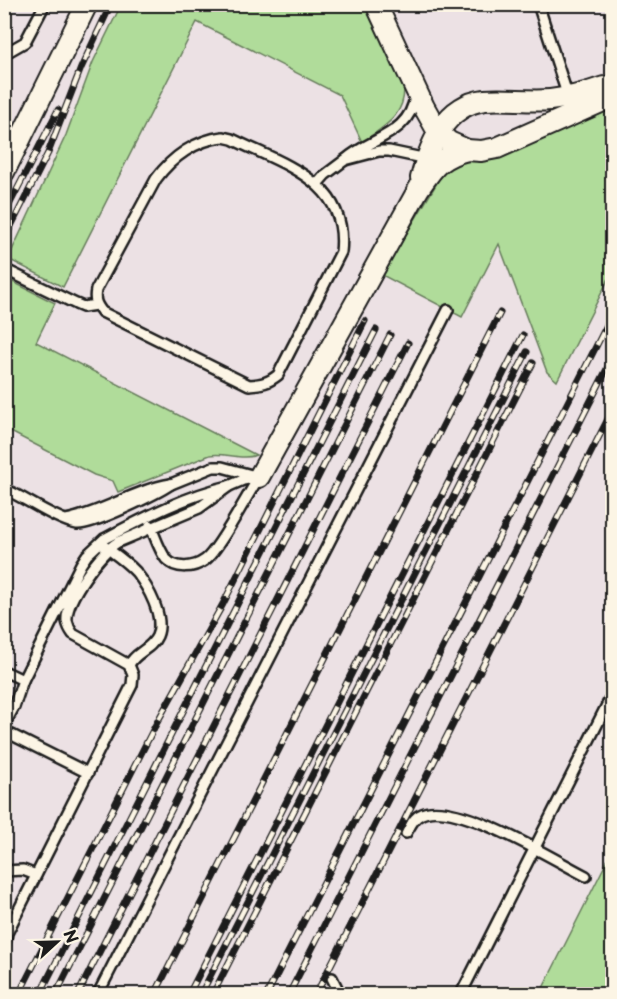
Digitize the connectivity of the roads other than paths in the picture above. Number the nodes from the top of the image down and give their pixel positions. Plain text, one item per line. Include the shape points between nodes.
1 (45, 4) edge
2 (87, 4) edge
3 (376, 4) edge
4 (538, 4) edge
5 (4, 54) edge
6 (612, 84) edge
7 (416, 90) junction
8 (612, 96) edge
9 (568, 97) junction
10 (438, 132) junction
11 (466, 150) junction
12 (345, 160) junction
13 (434, 160) junction
14 (4, 172) edge
15 (318, 183) junction
16 (4, 269) edge
17 (96, 305) junction
18 (448, 310) dead end
19 (259, 477) junction
20 (229, 486) junction
21 (4, 489) edge
22 (147, 518) junction
23 (152, 529) junction
24 (103, 546) junction
25 (129, 665) junction
26 (4, 671) edge
27 (23, 681) junction
28 (612, 695) edge
29 (4, 725) edge
30 (4, 731) edge
31 (88, 773) junction
32 (406, 833) dead end
33 (534, 849) junction
34 (4, 871) edge
35 (36, 875) junction
36 (586, 876) dead end
37 (6, 934) edge
38 (4, 948) edge
39 (332, 978) dead end
40 (98, 994) edge
41 (340, 994) edge
42 (461, 994) edge

1 - 5 lane via 25,42
2 - 14 street
3 - 7 street
4 - 9 lane
6 - 9 street
7 - 10 street
7 - 12 lane via 414,106 400,127 357,149
8 - 11 street via 497,148
9 - 10 street via 469,104 450,116
10 - 11 street
10 - 13 street
11 - 13 street
12 - 13 lane via 379,151
12 - 15 lane
13 - 19 street via 436,164
15 - 17 lane via 232,139 207,139 193,146 165,166 156,178 96,290
15 - 17 lane via 335,207 343,236 341,252 278,375 269,382 249,385 102,312
16 - 17 lane via 83,307
18 - 40 lane
19 - 20 lane
19 - 21 lane via 213,467 77,524
19 - 23 lane via 211,555 195,566 169,562
20 - 22 lane via 194,496
20 - 23 lane via 199,508
22 - 23 lane
22 - 24 lane
23 - 24 lane
24 - 25 lane via 135,572 159,615 160,624 152,645
24 - 25 lane via 68,611 67,620 73,634
24 - 27 lane via 87,555 81,564
25 - 31 lane via 132,685
26 - 27 lane
27 - 29 lane
28 - 33 lane
30 - 31 lane
31 - 35 lane
32 - 33 lane via 420,815 443,812 479,820
33 - 36 lane
33 - 42 lane
34 - 35 lane via 23,870
35 - 37 lane
37 - 38 lane
39 - 41 lane

